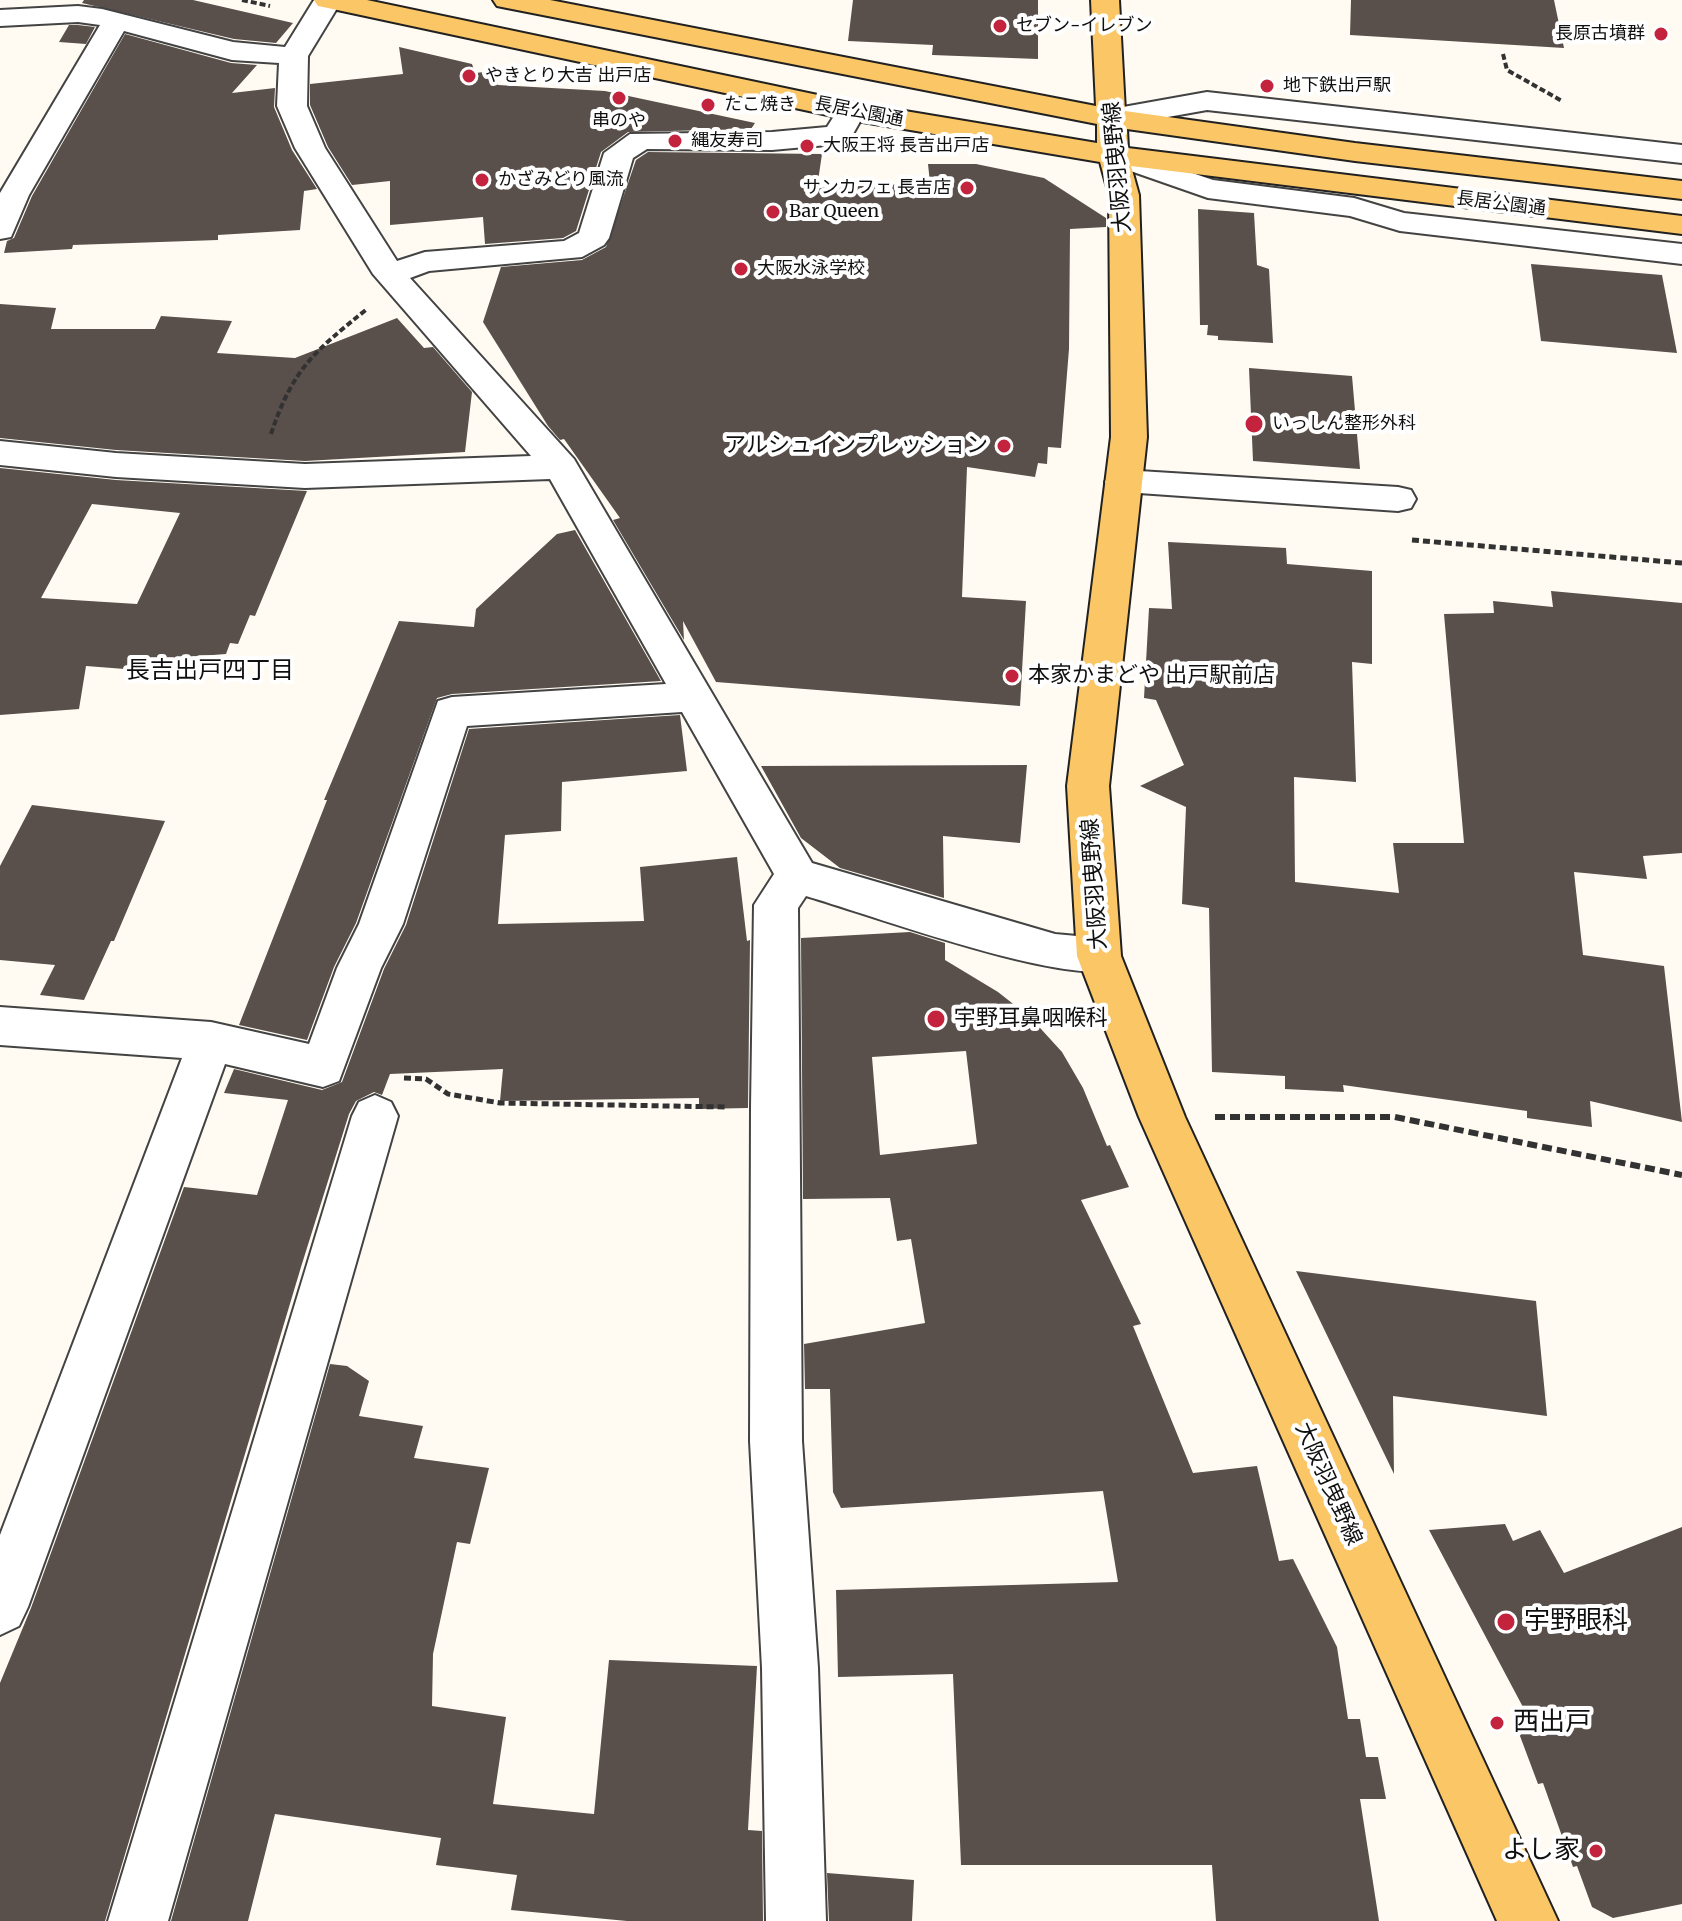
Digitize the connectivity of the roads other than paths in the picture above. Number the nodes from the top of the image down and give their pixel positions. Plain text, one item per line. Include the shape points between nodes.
1 (328, 0) edge
2 (507, 0) edge
3 (1105, 0) edge
4 (0, 18) edge
5 (116, 21) junction
6 (294, 56) junction
7 (851, 111) junction
8 (1112, 118) junction
9 (1113, 155) junction
10 (1679, 158) edge
11 (1682, 190) edge
12 (1682, 225) edge
13 (0, 230) edge
14 (1682, 254) edge
15 (393, 279) junction
16 (0, 453) edge
17 (561, 467) junction
18 (1123, 482) junction
19 (1398, 499) dead end
20 (694, 697) junction
21 (797, 876) junction
22 (1099, 956) junction
23 (0, 1026) edge
24 (211, 1041) junction
25 (375, 1116) dead end
26 (0, 1607) edge
27 (138, 1921) edge
28 (796, 1921) edge
29 (1528, 1921) edge

1 - 6 street
1 - 7 main road, 長居公園通
2 - 8 main road, 長居公園通
3 - 8 main road, 大阪羽曳野線
4 - 5 street via 78,14
5 - 6 street via 232,51
5 - 13 street via 14,195
6 - 15 street via 292,106 310,148
7 - 9 main road, 長居公園通
7 - 15 street via 838,135 772,141 641,140 619,153 593,238 571,250 425,262
8 - 9 main road, 大阪羽曳野線
8 - 10 street via 1207,101
8 - 11 main road, 長居公園通
9 - 12 main road, 長居公園通
9 - 14 street via 1208,189 1354,207 1400,222
9 - 18 main road, 大阪羽曳野線 via 1124,195 1129,437
15 - 17 street
16 - 17 street via 305,476
17 - 20 street
18 - 19 street
18 - 22 main road, 大阪羽曳野線 via 1088,786
20 - 21 street
20 - 24 street via 452,712 381,924 323,1067
21 - 22 street via 1055,952
21 - 28 street via 776,905 774,1107 776,1441 790,1668
22 - 29 main road, 大阪羽曳野線 via 1162,1117
23 - 24 street
24 - 26 street
25 - 27 street

